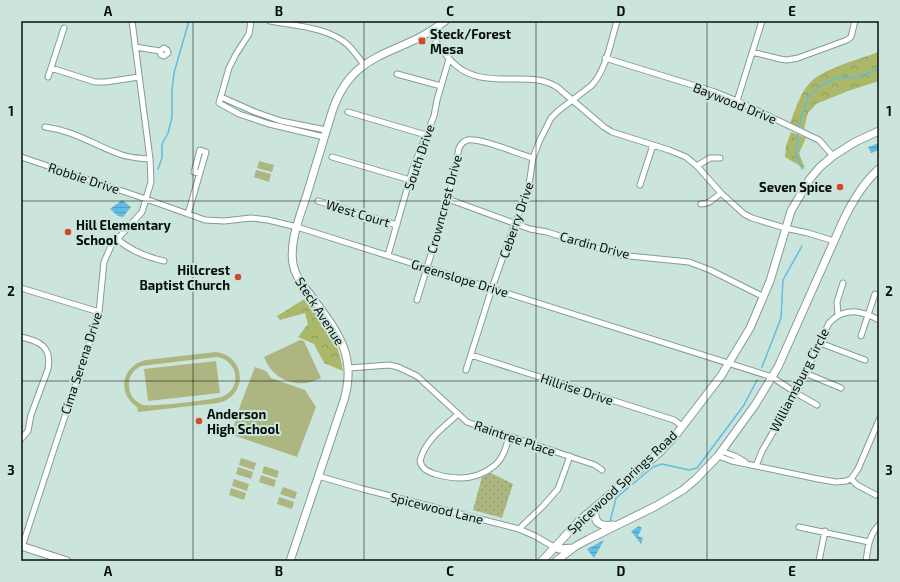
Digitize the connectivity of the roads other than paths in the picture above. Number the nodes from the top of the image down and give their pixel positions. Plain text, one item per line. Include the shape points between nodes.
1 (132, 21) edge
2 (251, 21) edge
3 (270, 21) edge
4 (445, 21) edge
5 (617, 21) edge
6 (762, 21) edge
7 (855, 21) edge
8 (64, 28) dead end
9 (430, 32) junction
10 (135, 47) junction
11 (160, 51) dead end
12 (752, 52) junction
13 (605, 58) junction
14 (449, 59) junction
15 (364, 65) junction
16 (51, 68) junction
17 (397, 74) dead end
18 (48, 77) dead end
19 (139, 77) junction
20 (441, 86) junction
21 (221, 97) junction
22 (573, 99) junction
23 (737, 101) junction
24 (348, 112) dead end
25 (45, 127) dead end
26 (879, 132) edge
27 (325, 134) junction
28 (426, 135) junction
29 (653, 145) junction
30 (832, 156) junction
31 (332, 157) dead end
32 (21, 158) edge
33 (533, 158) junction
34 (720, 158) dead end
35 (150, 159) junction
36 (697, 166) junction
37 (878, 169) edge
38 (200, 174) dead end
39 (410, 180) junction
40 (640, 185) dead end
41 (721, 193) junction
42 (146, 199) junction
43 (448, 199) junction
44 (318, 201) dead end
45 (701, 204) dead end
46 (188, 214) junction
47 (515, 223) junction
48 (397, 225) junction
49 (297, 227) junction
50 (785, 228) junction
51 (117, 239) junction
52 (834, 241) junction
53 (388, 255) junction
54 (164, 261) dead end
55 (427, 268) junction
56 (843, 283) dead end
57 (21, 288) edge
58 (492, 288) junction
59 (876, 294) dead end
60 (764, 296) junction
61 (417, 300) dead end
62 (99, 312) junction
63 (838, 315) junction
64 (868, 315) junction
65 (879, 320) edge
66 (861, 336) dead end
67 (21, 337) edge
68 (820, 343) junction
69 (471, 355) junction
70 (865, 360) dead end
71 (729, 364) junction
72 (349, 368) junction
73 (466, 370) dead end
74 (805, 374) junction
75 (772, 377) junction
76 (841, 388) dead end
77 (796, 393) junction
78 (817, 404) dead end
79 (458, 414) junction
80 (879, 420) edge
81 (682, 426) junction
82 (509, 437) junction
83 (21, 439) edge
84 (719, 454) junction
85 (570, 456) junction
86 (756, 466) junction
87 (602, 470) dead end
88 (318, 476) junction
89 (851, 479) junction
90 (876, 495) dead end
91 (596, 506) junction
92 (618, 524) junction
93 (879, 525) edge
94 (800, 526) dead end
95 (519, 529) junction
96 (825, 532) junction
97 (869, 542) junction
98 (22, 546) edge
99 (554, 547) junction
100 (574, 548) junction
101 (558, 559) edge
102 (67, 561) edge
103 (290, 561) edge
104 (542, 561) edge
105 (548, 561) edge
106 (819, 561) edge
107 (866, 561) edge

1 - 10 street, Cima Serena Drive
2 - 21 street via 248,34 229,68
3 - 15 street via 330,34 348,45
4 - 9 main road, Steck Avenue
5 - 13 street, Ceberry Drive
6 - 12 street
7 - 12 street via 851,37 847,40 798,58 780,59
8 - 16 street
9 - 14 street
9 - 15 main road, Steck Avenue
10 - 11 street
10 - 19 street, Cima Serena Drive
12 - 23 street
13 - 22 street, Ceberry Drive via 596,81
13 - 23 street, Baywood Drive via 716,92
14 - 20 street, South Drive
14 - 22 street via 465,73 482,78 530,78 550,82
15 - 27 main road, Steck Avenue via 344,86 335,101
16 - 18 street
16 - 19 street via 95,82
17 - 20 street
19 - 35 street, Cima Serena Drive
20 - 28 street, South Drive via 434,116
21 - 27 street via 255,112
21 - 27 street via 219,103 239,114 269,124
22 - 29 street via 612,132
22 - 33 street, Ceberry Drive via 551,118 538,142
23 - 30 street, Baywood Drive via 818,140
24 - 28 street
25 - 35 street via 74,133 122,155
26 - 30 main road, Spicewood Springs Road via 856,141
27 - 49 main road, Steck Avenue
28 - 39 street, South Drive
29 - 36 street via 678,153
29 - 40 street
30 - 50 main road, Spicewood Springs Road via 809,180
31 - 39 street
32 - 42 street, Robbie Drive
33 - 43 street, Crowncrest Drive via 481,141 467,140 459,148
33 - 47 street, Ceberry Drive via 528,191
34 - 36 street via 710,158
35 - 42 street, Cima Serena Drive via 151,182
36 - 41 street
37 - 52 main road, Spicewood Springs Road via 852,202
38 - 46 street
39 - 48 street, South Drive
41 - 45 street via 711,202
41 - 50 street via 744,214
42 - 46 street, Greenslope Drive
42 - 51 street, Cima Serena Drive via 142,212
43 - 47 street, Cardin Drive
43 - 55 street, Crowncrest Drive
44 - 48 street, West Court
46 - 49 street, Greenslope Drive via 214,222 251,218
47 - 58 street, Ceberry Drive
47 - 60 street, Cardin Drive via 619,255 689,262
48 - 53 street, South Drive
49 - 53 street, Greenslope Drive
49 - 72 main road, Steck Avenue via 292,248 294,269 299,280 338,334
50 - 52 street
50 - 60 main road, Spicewood Springs Road via 776,264
51 - 54 street via 129,249
51 - 62 street, Cima Serena Drive via 104,262
52 - 75 main road, Spicewood Springs Road
53 - 55 street, Greenslope Drive
55 - 58 street, Greenslope Drive
55 - 61 street, Crowncrest Drive
56 - 63 street via 837,302
57 - 62 street
58 - 69 street, Ceberry Drive
58 - 71 street, Greenslope Drive
59 - 64 street
60 - 71 main road, Spicewood Springs Road via 750,328
62 - 98 street, Cima Serena Drive
63 - 64 street, Williamsburg Circle via 848,311
63 - 68 street, Williamsburg Circle via 829,323
64 - 65 street, Williamsburg Circle
64 - 66 street
67 - 83 street via 40,342 48,354 49,364 28,431
68 - 70 street
68 - 74 street, Williamsburg Circle
69 - 73 street, Ceberry Drive
69 - 81 street, Hillrise Drive via 674,420
71 - 75 street, Greenslope Drive
71 - 81 main road, Spicewood Springs Road
72 - 79 street, Raintree Place via 389,365 408,371 423,380
72 - 88 main road, Steck Avenue via 346,393
74 - 76 street
74 - 77 street, Williamsburg Circle
75 - 77 street, Greenslope Drive
75 - 84 main road, Spicewood Springs Road
77 - 78 street, Greenslope Drive
77 - 86 street, Williamsburg Circle
79 - 82 street, Raintree Place via 468,422
79 - 82 street via 426,445 420,461 423,469 453,478 488,471 500,461
80 - 89 street via 858,469
81 - 91 main road, Spicewood Springs Road via 664,448
82 - 85 street, Raintree Place
84 - 86 street via 732,461
84 - 92 main road, Spicewood Springs Road via 700,476 683,490
85 - 87 street, Raintree Place
85 - 95 street via 558,489
86 - 89 street via 836,482
88 - 95 street, Spicewood Lane
88 - 103 main road, Steck Avenue
89 - 90 street
91 - 92 main road via 594,514 598,523 603,526
91 - 99 main road, Spicewood Springs Road
92 - 100 main road, Spicewood Springs Road
93 - 97 street via 872,532
94 - 96 street
95 - 99 street, Spicewood Lane
96 - 97 street
96 - 106 street
97 - 107 street
98 - 102 main road
99 - 100 main road
99 - 101 main road
99 - 104 main road, Spicewood Springs Road
99 - 105 main road
100 - 101 main road, Spicewood Springs Road

